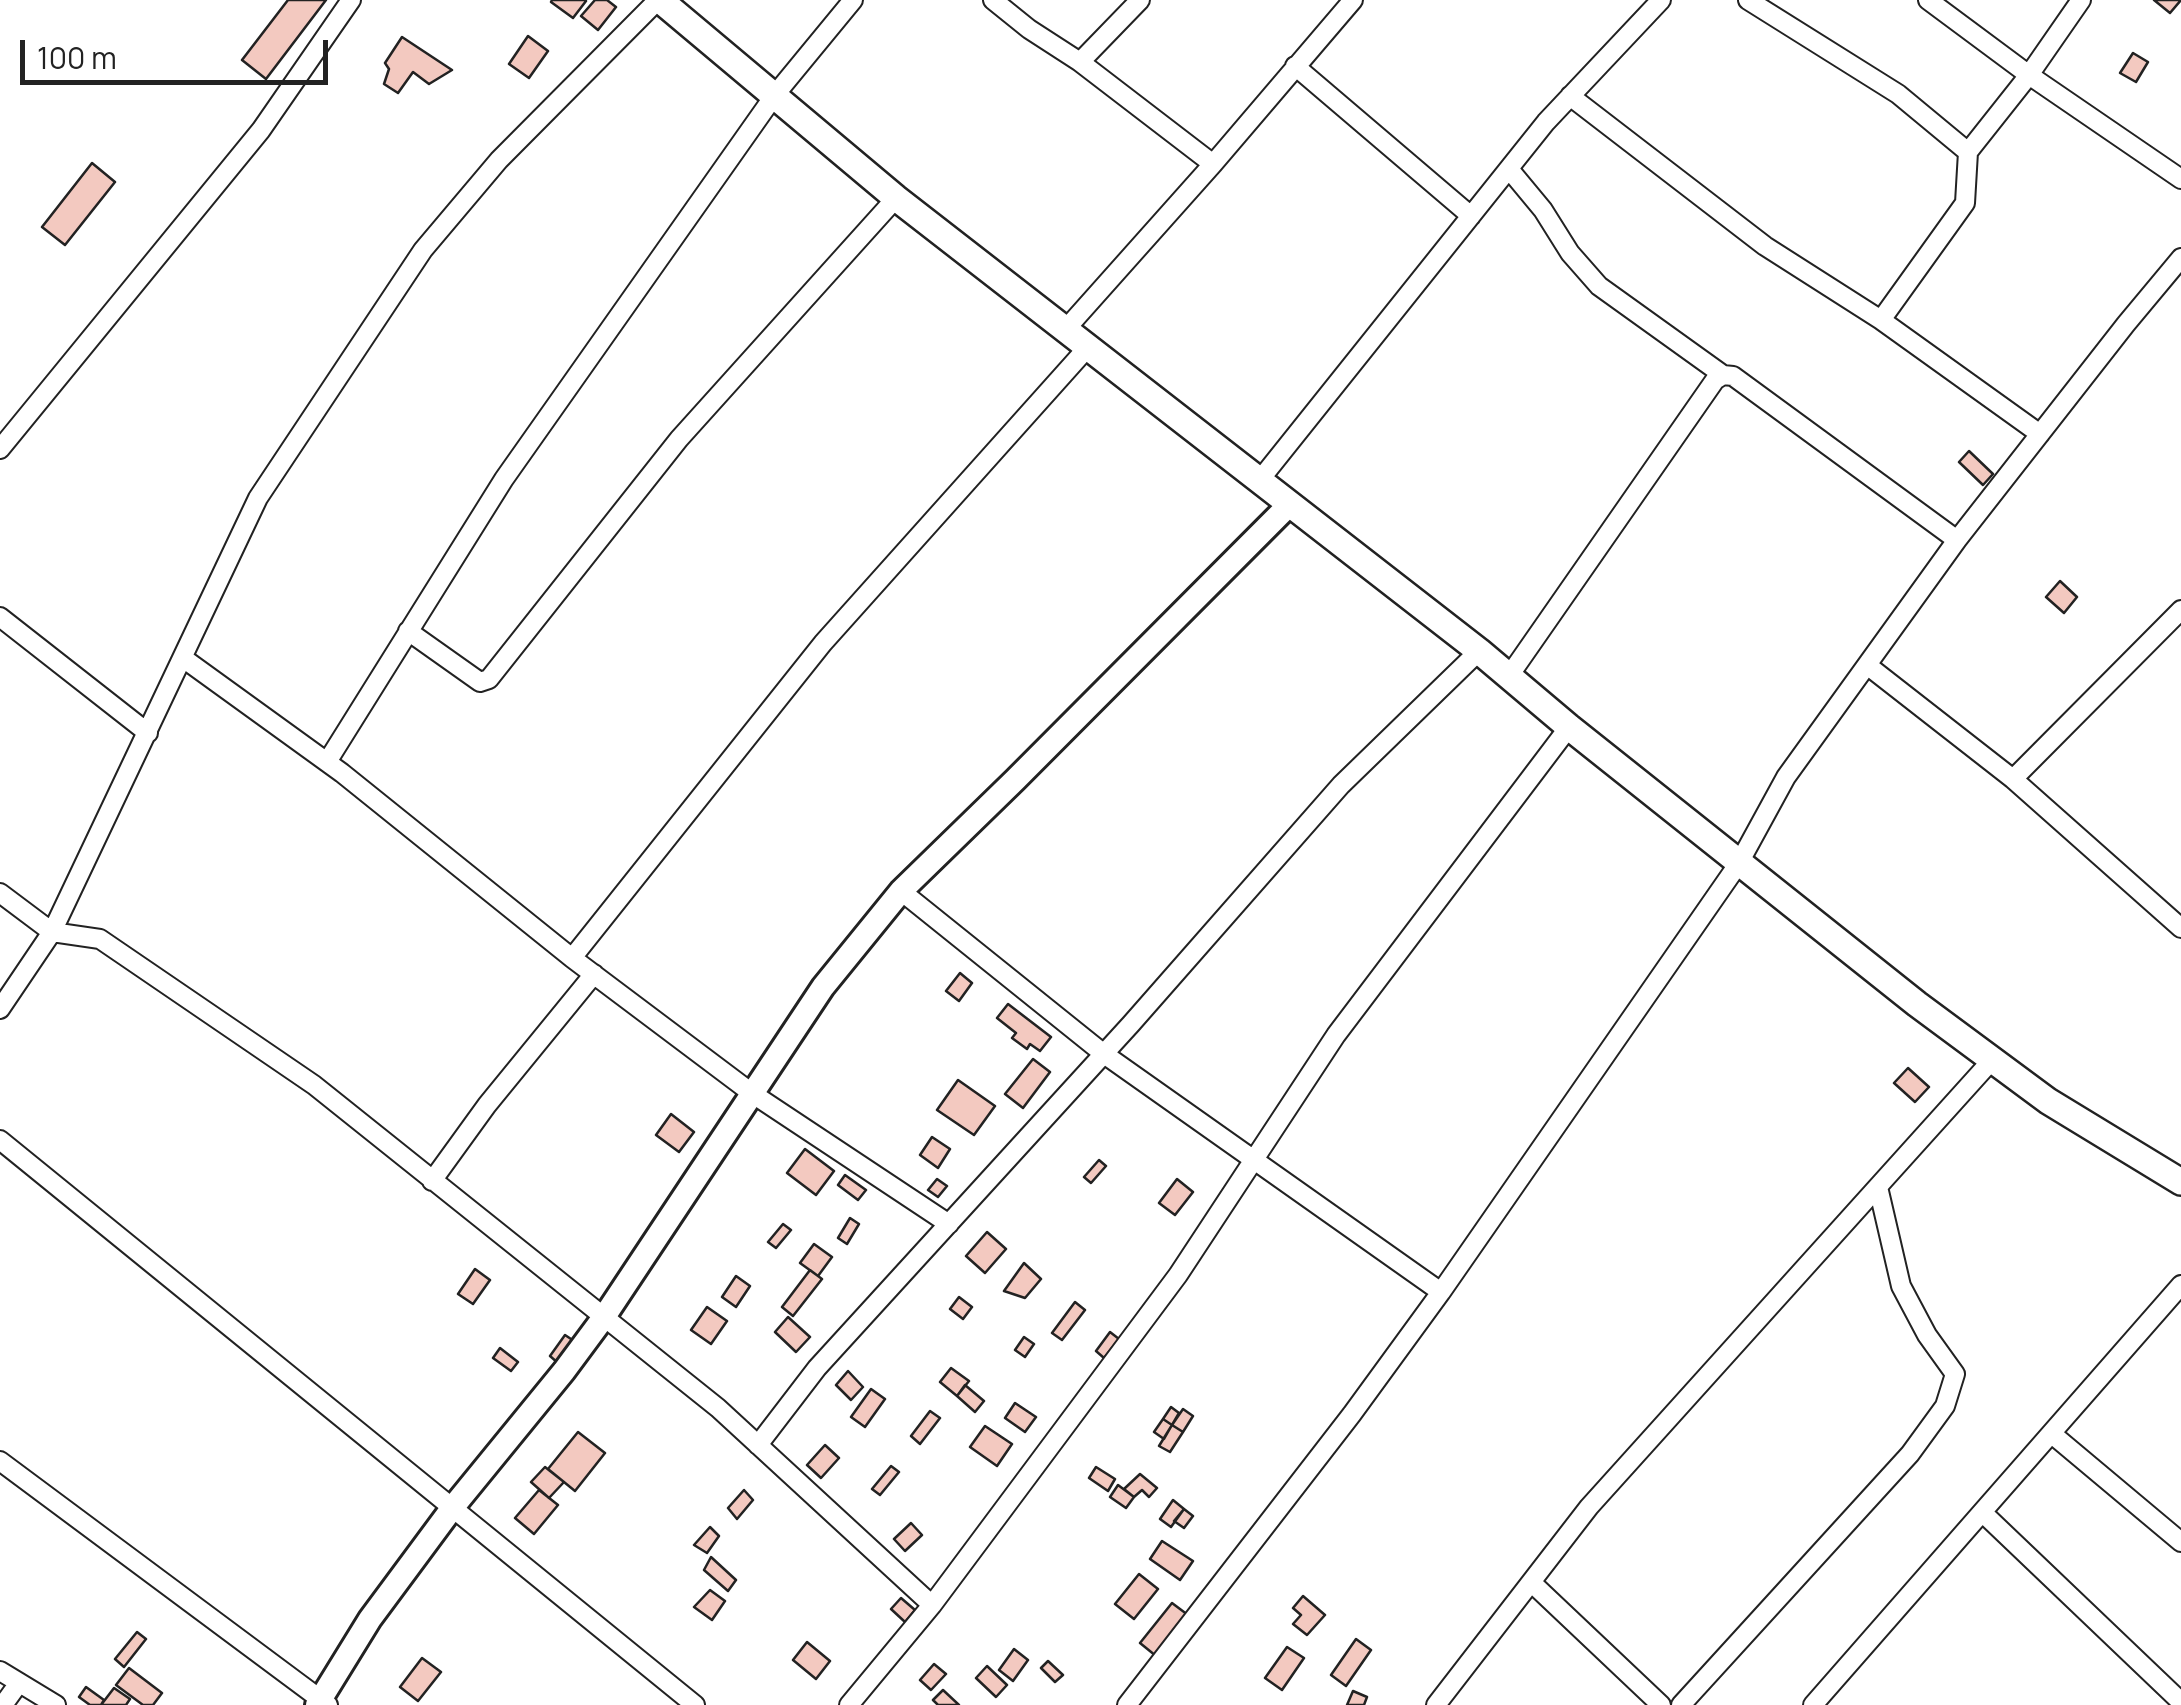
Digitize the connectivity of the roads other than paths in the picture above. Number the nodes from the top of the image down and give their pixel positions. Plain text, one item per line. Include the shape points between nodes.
1 (351, 0) edge
2 (659, 0) edge
3 (853, 0) edge
4 (993, 0) edge
5 (1140, 0) edge
6 (1353, 0) edge
7 (1661, 0) edge
8 (1748, 0) edge
9 (1928, 0) edge
10 (2080, 0) edge
11 (1080, 62) junction
12 (1295, 66) junction
13 (2029, 75) junction
14 (774, 96) junction
15 (1570, 96) junction
16 (1968, 152) junction
17 (1213, 164) junction
18 (1509, 170) junction
19 (2181, 179) edge
20 (896, 198) junction
21 (1470, 216) junction
22 (2181, 258) edge
23 (1881, 320) junction
24 (1065, 330) junction
25 (1088, 347) junction
26 (1723, 376) junction
27 (2040, 434) junction
28 (0, 449) edge
29 (1259, 481) junction
30 (1289, 504) junction
31 (1956, 540) junction
32 (2181, 610) edge
33 (0, 616) edge
34 (408, 631) junction
35 (1479, 651) junction
36 (183, 658) junction
37 (1866, 665) junction
38 (1509, 676) junction
39 (1569, 727) junction
40 (148, 733) junction
41 (327, 762) junction
42 (2013, 780) junction
43 (1739, 863) junction
44 (901, 890) junction
45 (0, 893) edge
46 (2181, 928) edge
47 (52, 932) junction
48 (572, 958) junction
49 (594, 974) junction
50 (0, 1009) edge
51 (1104, 1054) junction
52 (1992, 1060) junction
53 (753, 1094) junction
54 (0, 1140) edge
55 (1255, 1159) junction
56 (432, 1181) junction
57 (2181, 1182) edge
58 (1878, 1187) junction
59 (948, 1224) junction
60 (2181, 1285) edge
61 (1441, 1292) junction
62 (604, 1317) junction
63 (2052, 1434) junction
64 (758, 1444) junction
65 (0, 1461) edge
66 (453, 1507) junction
67 (1983, 1513) junction
68 (2181, 1542) edge
69 (1532, 1582) junction
70 (932, 1606) junction
71 (0, 1671) edge
72 (19, 1683) junction
73 (2181, 1702) edge
74 (322, 1703) edge
75 (3, 1705) edge
76 (56, 1705) edge
77 (695, 1705) edge
78 (850, 1705) edge
79 (1126, 1705) edge
80 (1436, 1705) edge
81 (1661, 1705) edge
82 (1681, 1705) edge
83 (1813, 1705) edge

1 - 28 street via 261,130
2 - 14 main road
2 - 36 street via 498,160 423,250 258,498
3 - 14 street
4 - 11 street
5 - 11 street
6 - 12 street
7 - 15 street
8 - 16 street via 1898,94
9 - 13 street
10 - 13 street
11 - 17 street
12 - 17 street
12 - 21 street
13 - 16 street
13 - 19 street
14 - 20 main road
14 - 34 street via 504,479
15 - 18 street
15 - 23 street via 1765,246
16 - 23 street via 1965,203
17 - 24 street
18 - 21 street
18 - 26 street via 1599,286
20 - 24 main road
20 - 34 street via 679,439 489,679 480,682
21 - 29 street
22 - 27 street
23 - 27 street
24 - 25 main road
25 - 29 main road
25 - 48 street via 822,642
26 - 31 street via 1733,376
26 - 38 street
27 - 31 street
29 - 30 main road
30 - 35 main road
30 - 44 street
31 - 37 street
32 - 42 street
33 - 40 street
34 - 41 street
35 - 38 main road
35 - 51 street via 1341,784
36 - 40 street
36 - 41 street
37 - 42 street
37 - 43 street via 1786,777
38 - 39 main road
39 - 43 main road
39 - 55 street via 1336,1035
40 - 47 street
41 - 48 street
42 - 46 street
43 - 52 main road
43 - 61 street
44 - 51 street
44 - 53 street via 823,986
45 - 47 street
47 - 50 street
47 - 56 street via 100,938 314,1085
48 - 49 street
49 - 53 street
49 - 56 street
51 - 55 street
51 - 59 street
52 - 57 main road
52 - 58 street
53 - 59 street
53 - 62 street
54 - 66 street
55 - 61 street
55 - 70 street via 1178,1276
56 - 62 street
58 - 69 street via 1589,1507
58 - 82 street via 1901,1286 1955,1374 1946,1406
59 - 64 street via 817,1368
60 - 63 street
61 - 79 street
62 - 64 street
62 - 66 street
63 - 67 street
63 - 68 street
64 - 70 street
65 - 74 street
66 - 74 street via 370,1618
66 - 77 street
67 - 73 street
67 - 83 street
69 - 80 street
69 - 81 street
70 - 78 street
71 - 72 street
72 - 75 street
72 - 76 street

